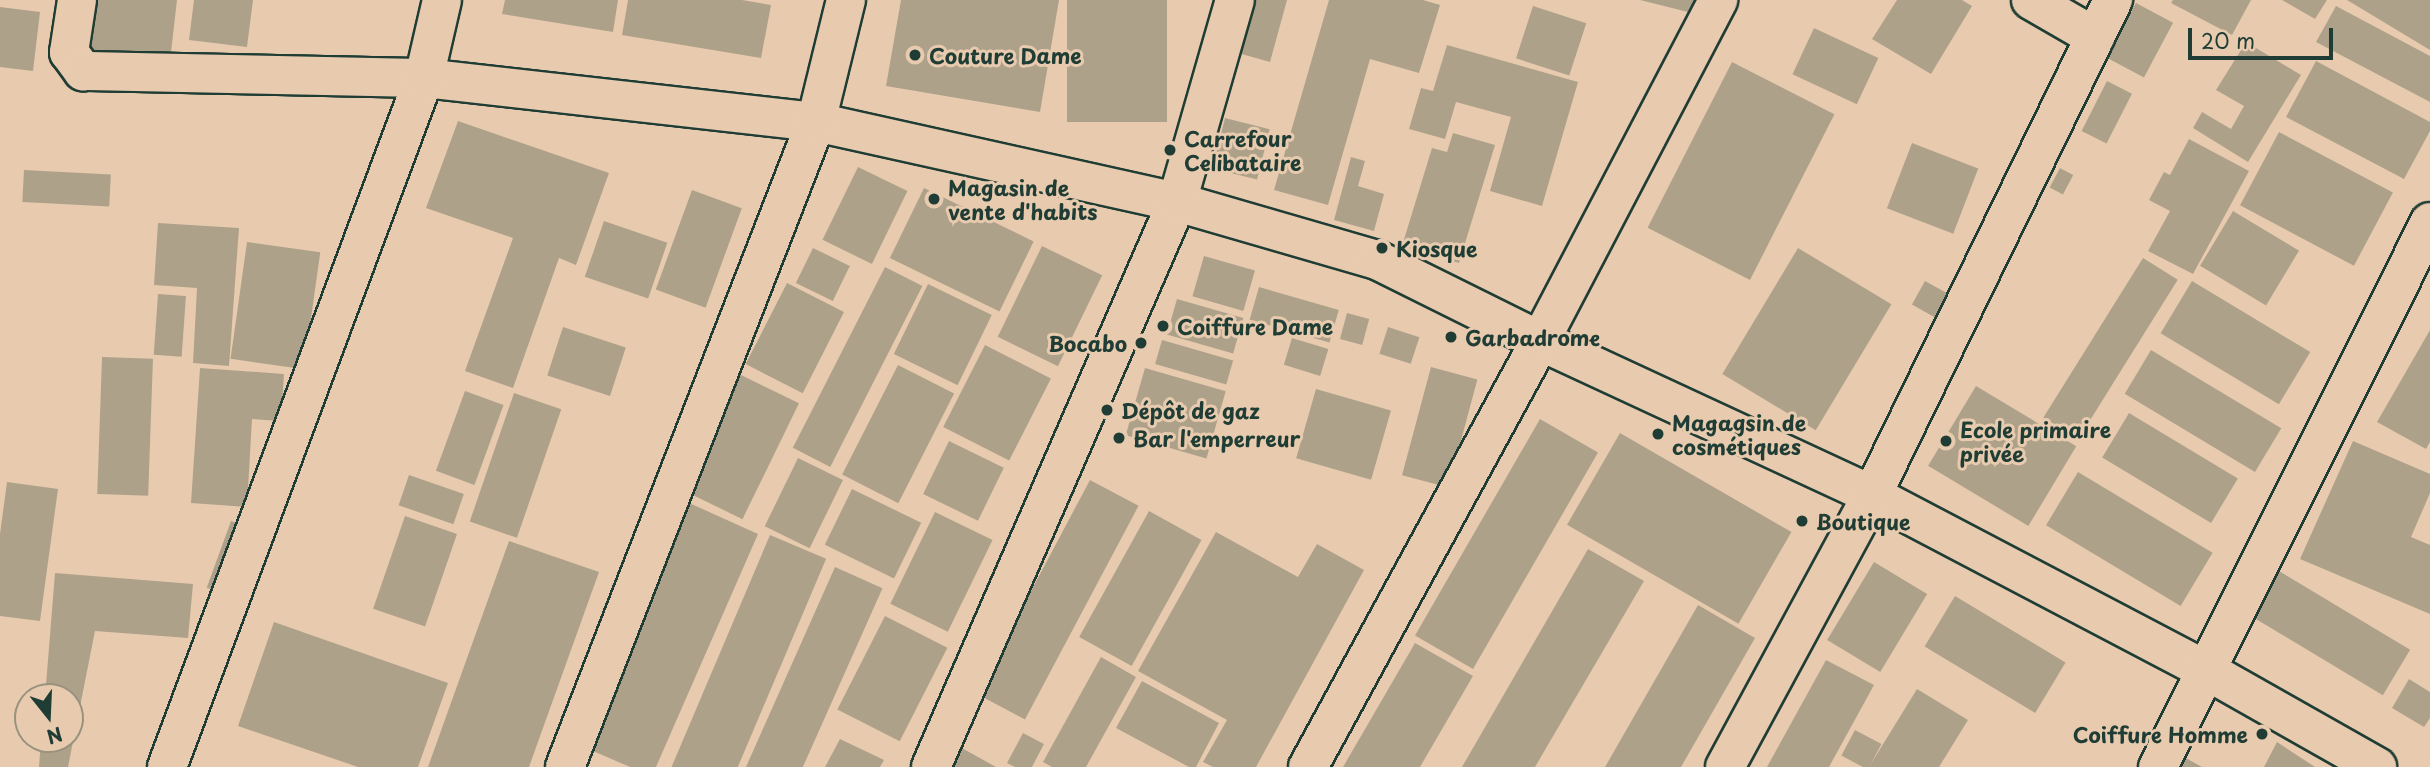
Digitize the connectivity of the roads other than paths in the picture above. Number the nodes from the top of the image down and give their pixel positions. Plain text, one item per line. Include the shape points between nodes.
1 (77, 0) edge
2 (442, 0) edge
3 (846, 0) edge
4 (1235, 0) edge
5 (1718, 0) edge
6 (2031, 0) edge
7 (2113, 0) edge
8 (2095, 37) junction
9 (424, 78) junction
10 (816, 122) junction
11 (1177, 202) junction
12 (2430, 222) edge
13 (1540, 341) junction
14 (1872, 495) junction
15 (2204, 669) junction
16 (167, 767) edge
17 (565, 767) edge
18 (931, 767) edge
19 (1308, 767) edge
20 (1725, 767) edge
21 (2158, 767) edge
22 (2377, 767) edge

1 - 9 street via 69,52 83,71
2 - 9 street
3 - 10 street
4 - 11 street
5 - 13 street
6 - 8 street
7 - 8 street
8 - 14 street
9 - 10 street
9 - 16 street
10 - 11 street
10 - 17 street
11 - 13 street via 1377,260
11 - 18 street
12 - 15 street
13 - 14 street
13 - 19 street
14 - 15 street
14 - 20 street
15 - 21 street
15 - 22 street

